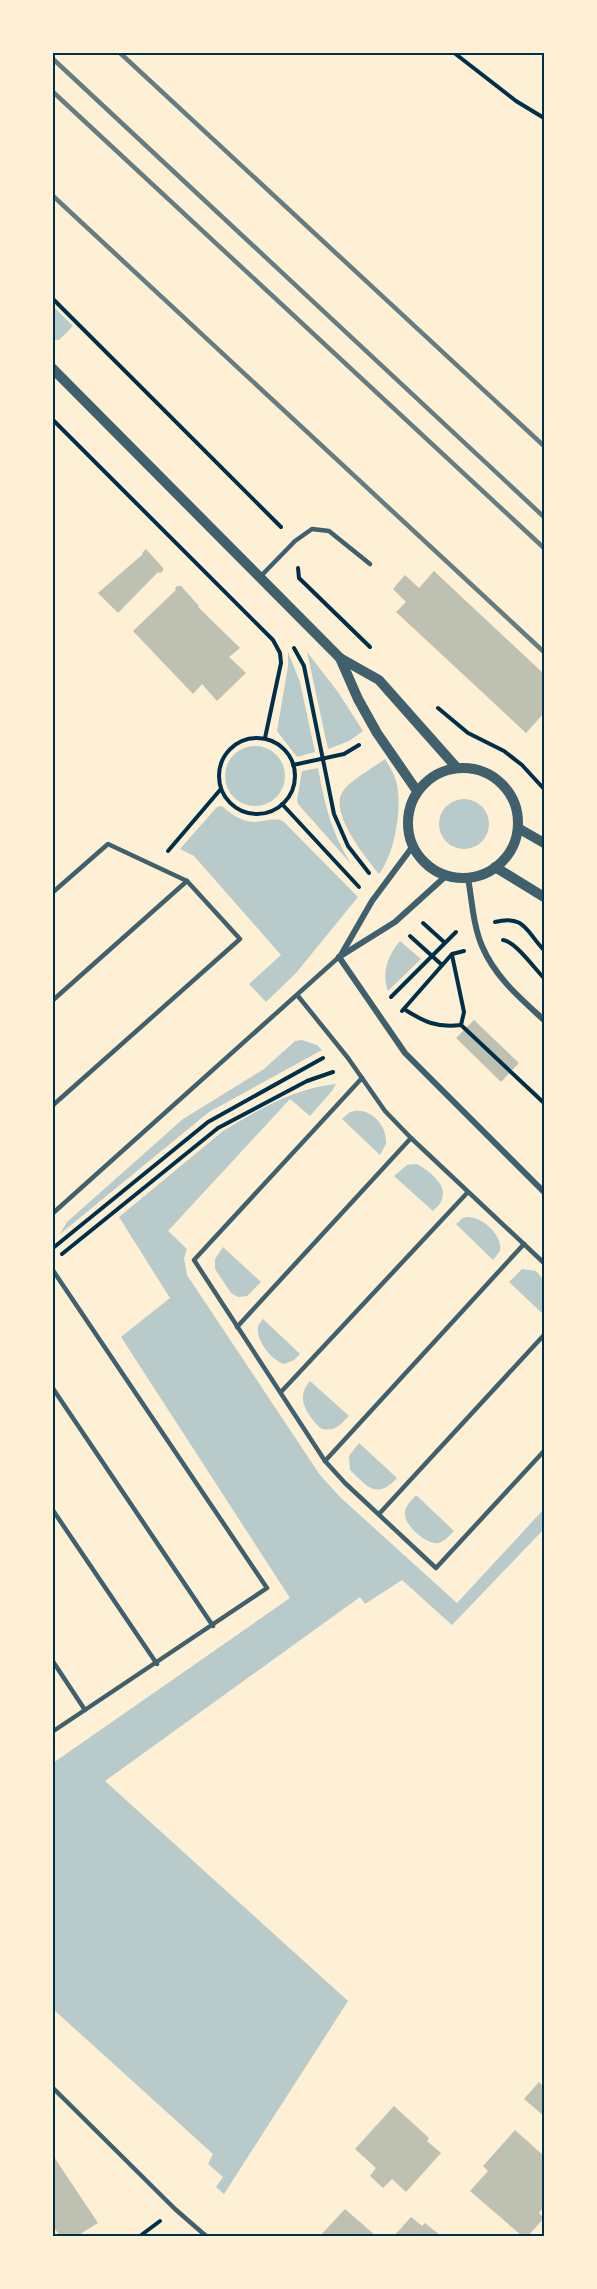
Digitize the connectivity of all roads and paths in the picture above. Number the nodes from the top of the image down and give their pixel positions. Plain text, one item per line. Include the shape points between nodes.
1 (453, 52) edge
2 (544, 118) edge
3 (52, 368) edge
4 (52, 419) edge
5 (370, 564) dead end
6 (261, 576) junction
7 (294, 647) dead end
8 (340, 658) junction
9 (265, 738) junction
10 (457, 768) junction
11 (220, 790) junction
12 (417, 791) junction
13 (518, 828) junction
14 (544, 843) edge
15 (413, 846) junction
16 (156, 866) junction
17 (495, 867) junction
18 (447, 875) junction
19 (468, 878) junction
20 (188, 880) junction
21 (382, 887) junction
22 (52, 893) edge
23 (544, 897) edge
24 (408, 910) junction
25 (476, 926) junction
26 (444, 942) junction
27 (482, 946) junction
28 (544, 951) edge
29 (452, 954) junction
30 (339, 957) junction
31 (544, 978) edge
32 (298, 996) junction
33 (52, 1001) edge
34 (404, 1009) junction
35 (376, 1011) junction
36 (544, 1020) edge
37 (386, 1025) junction
38 (461, 1025) junction
39 (338, 1045) junction
40 (348, 1058) junction
41 (362, 1078) junction
42 (544, 1103) edge
43 (52, 1106) edge
44 (411, 1138) junction
45 (468, 1192) junction
46 (544, 1192) edge
47 (52, 1214) edge
48 (524, 1244) junction
49 (52, 1248) edge
50 (62, 1255) dead end
51 (544, 1263) edge
52 (52, 1269) edge
53 (237, 1327) junction
54 (544, 1335) edge
55 (52, 1387) edge
56 (281, 1392) junction
57 (544, 1451) edge
58 (326, 1461) junction
59 (52, 1509) edge
60 (379, 1514) junction
61 (213, 1626) junction
62 (52, 1660) edge
63 (157, 1664) junction
64 (85, 1710) junction
65 (52, 1732) edge
66 (52, 2086) edge
67 (206, 2236) edge

1 - 2 path
3 - 6 street
4 - 9 path via 273,640 280,663
5 - 6 lane via 328,531 312,529
6 - 8 street
7 - 21 path via 304,666 337,822 360,864
8 - 10 street via 379,680
8 - 12 street via 362,708
9 - 11 path via 238,742 228,752 218,777
9 - 11 path via 283,748 293,765 295,779 282,804 261,813 249,813 237,808
10 - 12 street via 428,780
10 - 13 street via 473,768 501,784 517,812
11 - 16 path
12 - 15 street via 409,809
13 - 14 street
13 - 17 street via 507,856
15 - 18 street via 426,864
15 - 21 street
16 - 20 lane
16 - 22 lane via 108,844
17 - 19 street
17 - 23 street
18 - 19 street
18 - 24 street
19 - 25 street
20 - 33 lane
20 - 43 lane via 240,939
21 - 30 street
24 - 26 path
24 - 30 street
25 - 26 path via 460,930
25 - 27 street
25 - 28 path via 503,920 526,925
26 - 35 path
27 - 29 path
27 - 31 path via 505,939 512,942
27 - 36 street via 508,987
29 - 34 path
29 - 38 path via 464,1012
30 - 32 lane
30 - 35 street
32 - 39 lane
32 - 47 lane
34 - 37 path
34 - 38 path via 445,1028
35 - 37 street
37 - 46 street via 420,1070
38 - 42 path
39 - 40 lane
39 - 49 path via 208,1122
40 - 41 lane
40 - 50 path via 332,1072 218,1128
41 - 44 lane via 385,1111
41 - 53 lane via 194,1260
44 - 45 lane
44 - 53 lane
45 - 48 lane
45 - 56 lane
48 - 51 lane
48 - 58 lane
52 - 61 lane via 267,1588
53 - 56 lane
54 - 60 lane
55 - 61 lane
56 - 58 lane
57 - 60 lane via 436,1568
58 - 60 lane
59 - 63 lane
61 - 63 lane
62 - 64 lane
63 - 64 lane
64 - 65 lane
66 - 67 lane

